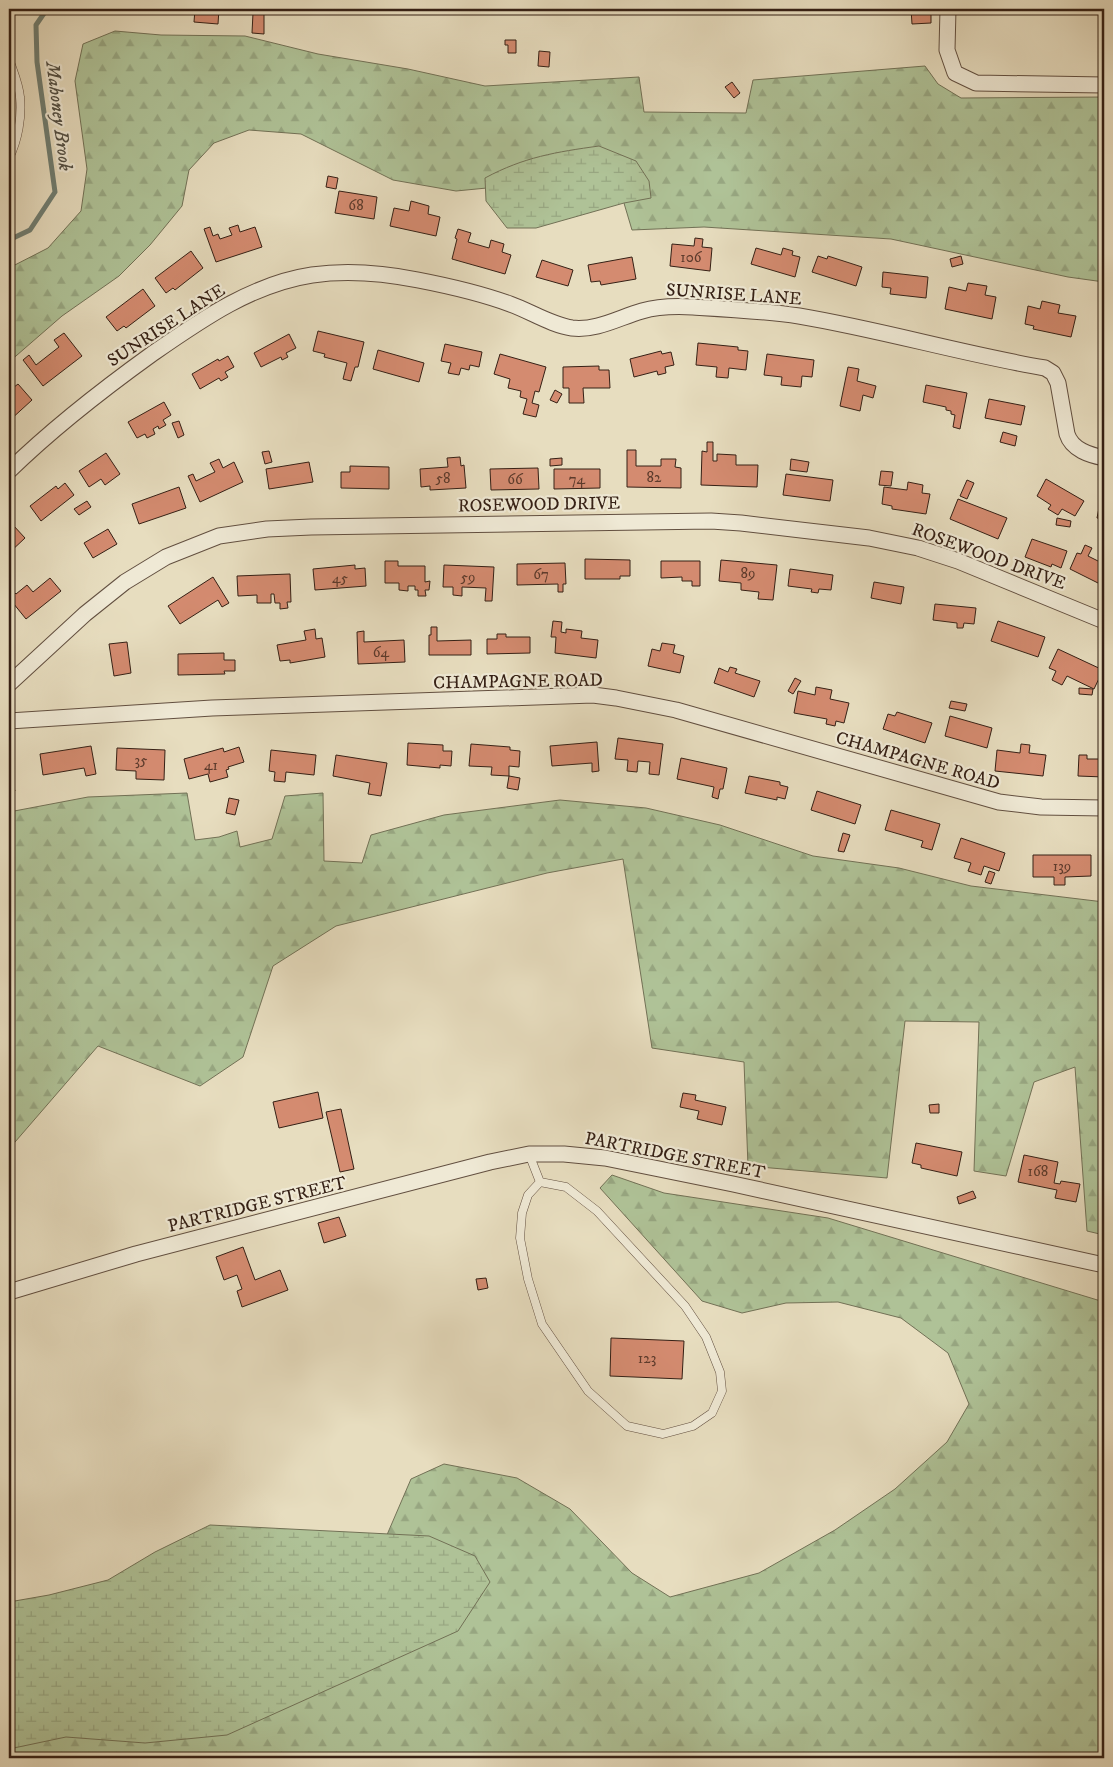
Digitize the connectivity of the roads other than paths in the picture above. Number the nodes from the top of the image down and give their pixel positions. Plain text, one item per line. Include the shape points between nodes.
1 (948, 9) edge
2 (9, 59) edge
3 (1104, 85) edge
4 (9, 158) edge
5 (1104, 458) edge
6 (9, 471) edge
7 (1104, 621) edge
8 (9, 684) edge
9 (9, 721) edge
10 (1104, 808) edge
11 (529, 1154) junction
12 (540, 1182) junction
13 (1104, 1265) edge
14 (9, 1292) edge

1 - 3 street via 947,50 955,73 976,83
2 - 4 lane via 20,96 18,129
5 - 6 street, SUNRISE LANE via 1086,453 1070,442 1058,381 1045,368 796,316 691,307 666,307 591,327 568,328 488,296 416,279 350,274 310,276 285,282 219,310 102,392
7 - 8 street, ROSEWOOD DRIVE via 958,561 918,548 877,539 740,523 461,524 267,529 219,536 143,570 85,614
9 - 10 street, CHAMPAGNE ROAD via 212,708 593,695 676,710 999,802 1041,807
11 - 12 lane
11 - 13 street, PARTRIDGE STREET via 614,1160
11 - 14 street, PARTRIDGE STREET via 146,1252
12 - 12 lane via 528,1195 522,1213 520,1238 542,1324 588,1391 627,1426 663,1434 693,1426 712,1413 722,1391 720,1372 706,1337 686,1306 597,1211 566,1187

